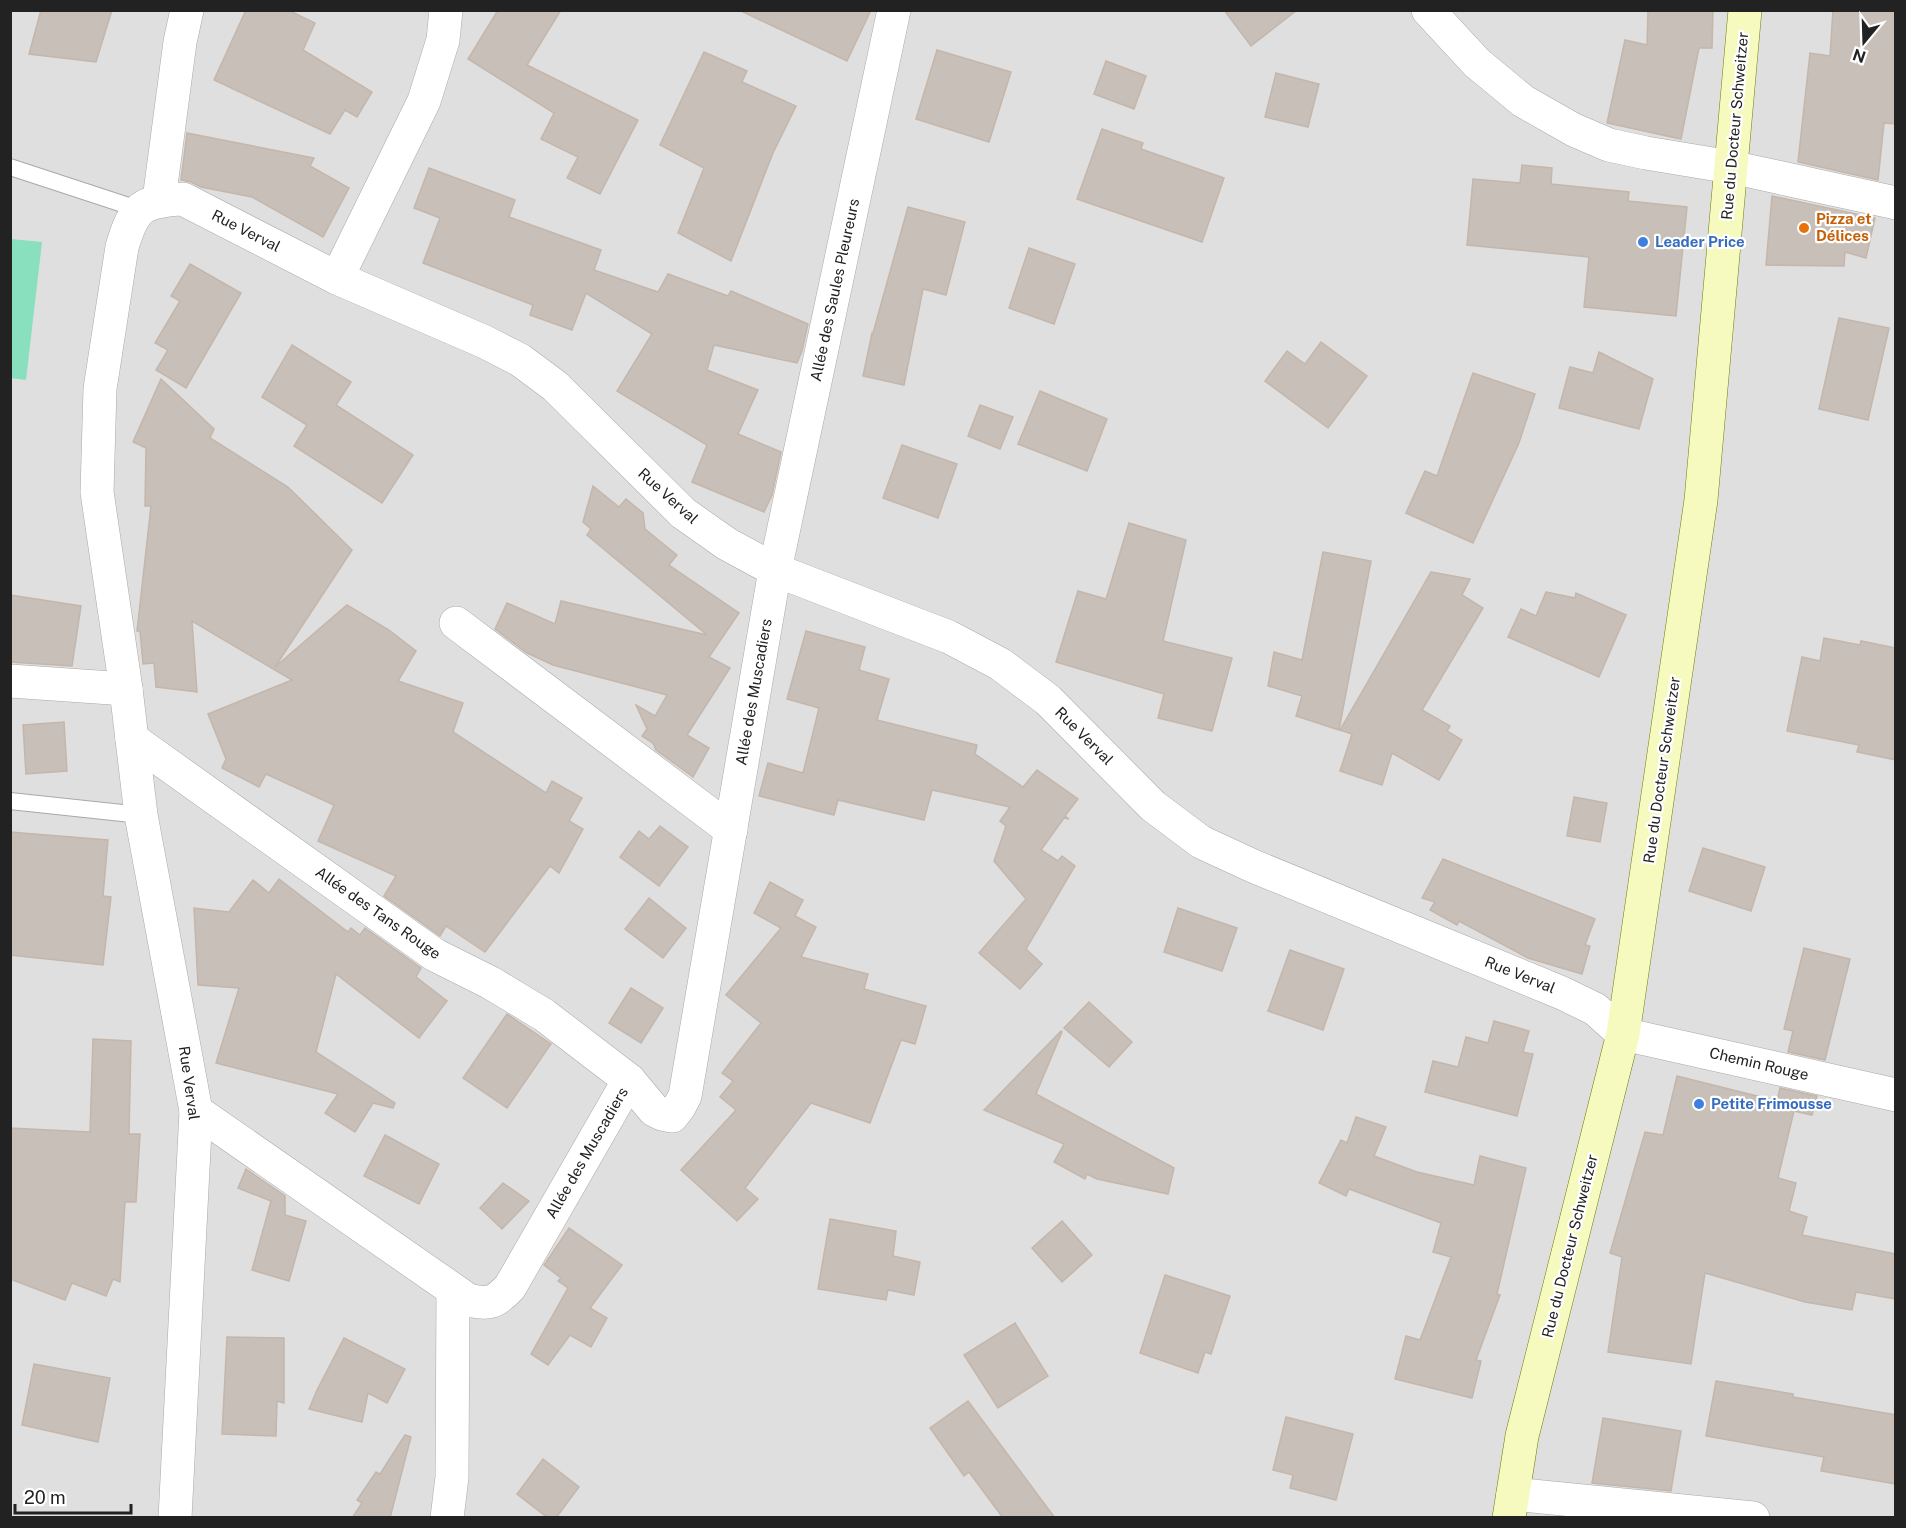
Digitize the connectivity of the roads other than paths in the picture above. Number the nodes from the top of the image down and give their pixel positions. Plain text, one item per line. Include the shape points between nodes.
1 (187, 10) edge
2 (446, 10) edge
3 (894, 10) edge
4 (1428, 10) edge
5 (1745, 10) edge
6 (10, 167) edge
7 (1731, 167) junction
8 (1896, 203) edge
9 (148, 204) junction
10 (337, 278) junction
11 (775, 570) junction
12 (456, 623) dead end
13 (10, 681) edge
14 (126, 689) junction
15 (132, 739) junction
16 (10, 801) edge
17 (141, 815) junction
18 (731, 830) junction
19 (1623, 1034) junction
20 (629, 1080) junction
21 (1896, 1095) edge
22 (196, 1111) junction
23 (453, 1290) junction
24 (1511, 1506) edge
25 (175, 1518) edge
26 (447, 1518) edge
27 (1753, 1518) edge

1 - 9 street
2 - 10 street via 443,40 424,101
3 - 11 street, Allée des Saules Pleureurs
4 - 7 street via 1477,63 1523,101 1574,130 1618,147
5 - 7 main road, Rue du Docteur Schweitzer
6 - 9 lane
7 - 8 street
7 - 19 main road, Rue du Docteur Schweitzer via 1701,500
9 - 10 street, Rue Verval via 183,199
9 - 14 street, Rue Verval via 128,228 122,248 100,388 97,492
10 - 11 street, Rue Verval via 520,360 555,386 683,513 727,544
11 - 18 street, Allée des Muscadiers
11 - 19 street, Rue Verval via 949,637 1000,664 1048,700 1153,806 1201,842 1562,993 1595,1009
12 - 18 street
13 - 14 street
14 - 15 street, Rue Verval
15 - 17 street, Rue Verval
15 - 20 street, Allée des Tans Rouge via 435,955 544,1015
16 - 17 lane
17 - 22 street, Rue Verval
18 - 20 street, Allée des Muscadiers via 684,1096 672,1116 662,1114
19 - 21 street, Chemin Rouge
19 - 24 main road, Rue du Docteur Schweitzer via 1522,1436
20 - 23 street, Allée des Muscadiers via 510,1287 499,1299 484,1304
22 - 23 street
22 - 25 street, Rue Verval
23 - 26 street via 452,1477
24 - 27 street

